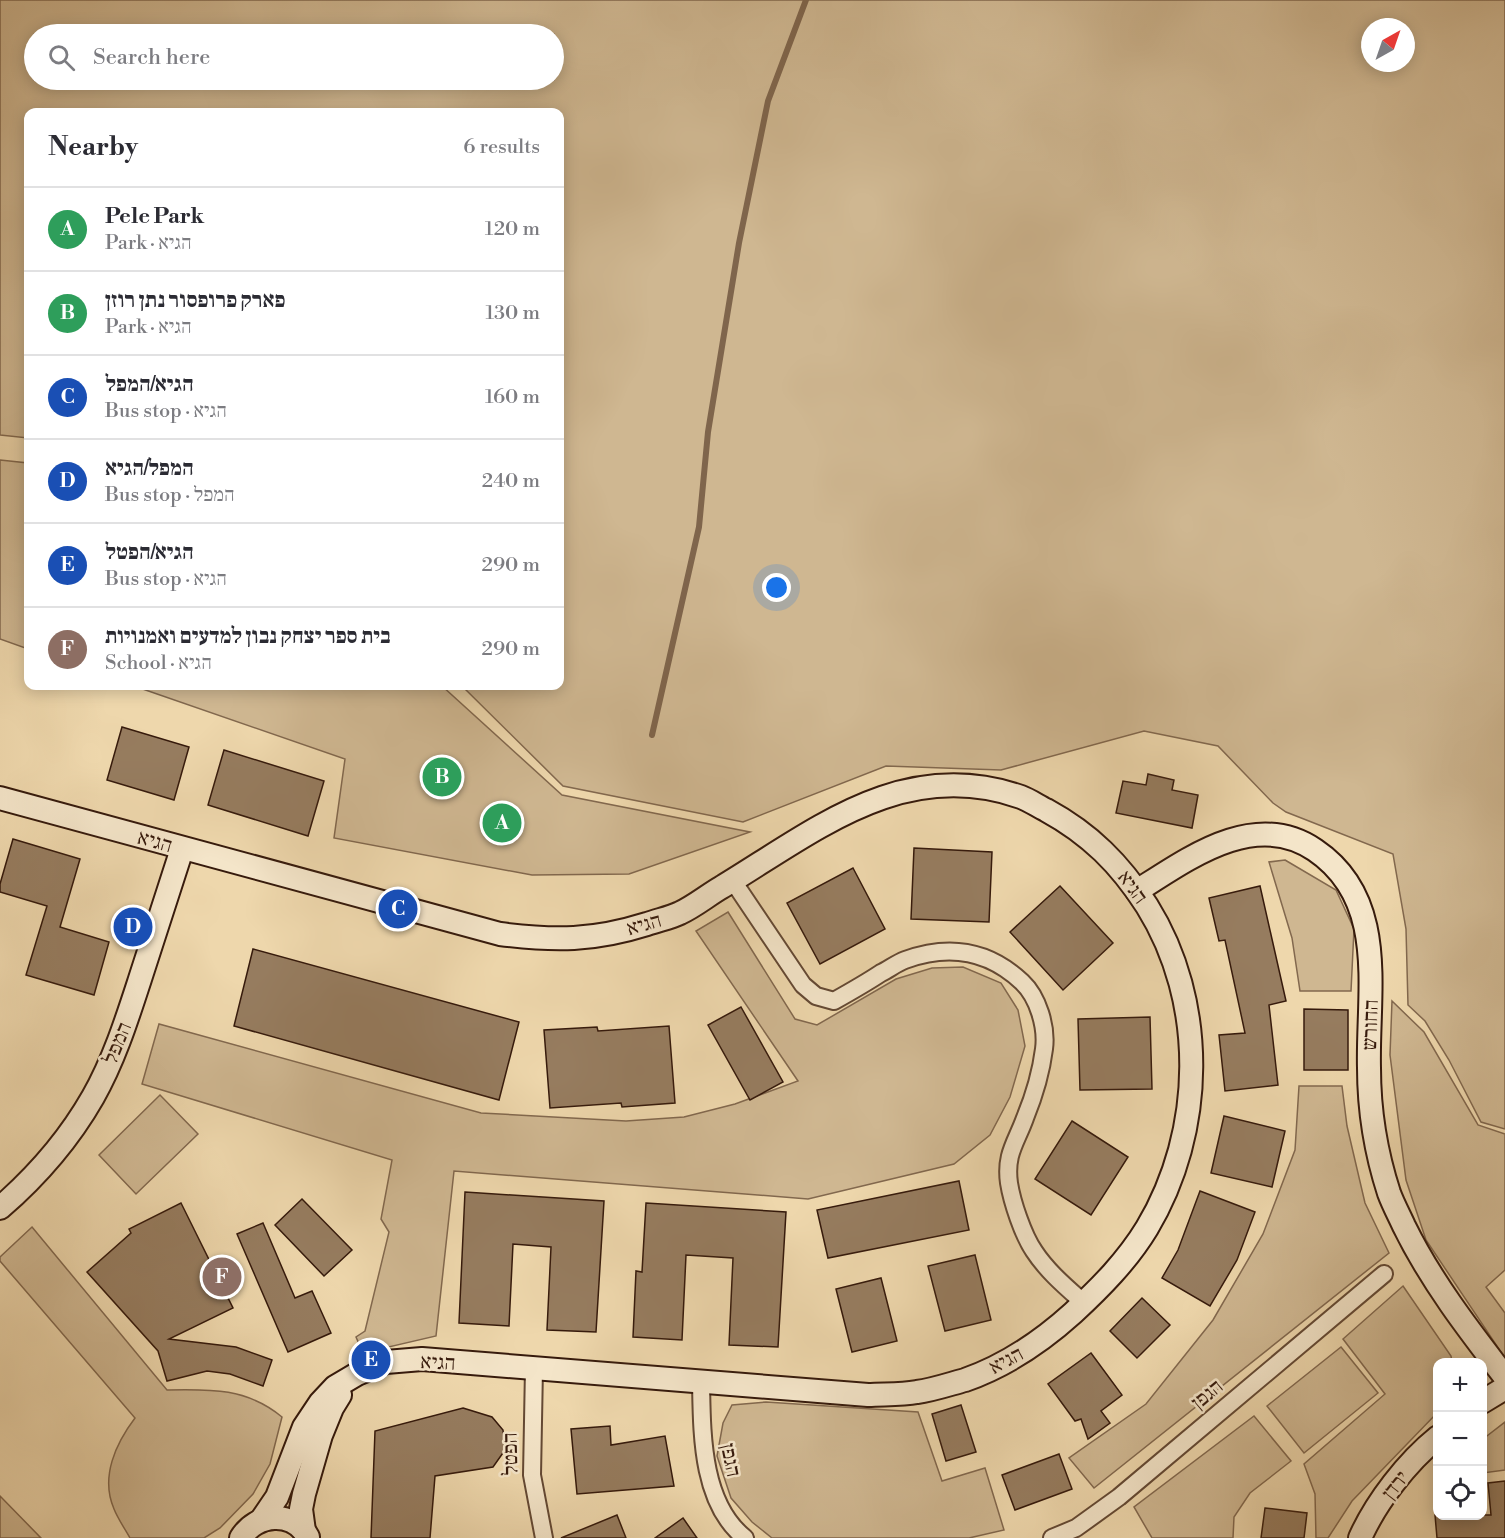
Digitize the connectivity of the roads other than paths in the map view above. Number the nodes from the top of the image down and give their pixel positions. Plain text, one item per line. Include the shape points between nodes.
1 (0, 798) edge
2 (183, 849) junction
3 (733, 881) junction
4 (1137, 891) junction
5 (0, 1208) edge
6 (1384, 1274) dead end
7 (1084, 1303) junction
8 (534, 1368) junction
9 (352, 1377) junction
10 (1505, 1377) edge
11 (701, 1382) junction
12 (1505, 1388) edge
13 (1487, 1398) edge
14 (1433, 1441) edge
15 (262, 1519) junction
16 (306, 1534) edge
17 (241, 1537) edge
18 (544, 1538) edge
19 (745, 1538) edge
20 (1052, 1538) edge
21 (1360, 1538) edge

1 - 2 street, הגיא
2 - 3 street, הגיא via 500,934 543,939 585,938 679,914
2 - 5 street, המפל via 126,1023 105,1073 60,1146
3 - 4 street, הגיא via 841,814 888,795 930,786 976,786 1022,798 1069,822 1104,850
3 - 7 street via 803,986 816,996 834,1001 903,960 960,950 1007,968 1027,986 1042,1016 1045,1045 1038,1083 1011,1148 1009,1183 1033,1250
4 - 7 street, הגיא via 1161,928 1180,980 1191,1033 1192,1089 1182,1138 1160,1203 1118,1268
4 - 10 street, החורש via 1225,840 1275,833 1301,840 1342,875 1357,899 1368,934 1372,1122 1389,1195 1433,1279
6 - 20 street, הגפן via 1119,1497 1076,1528
7 - 11 street, הגיא via 1051,1333 1016,1355 968,1379 918,1392 868,1395
8 - 9 street, הגיא via 422,1359 386,1362
8 - 11 street, הגיא
8 - 18 street, הפטל via 532,1475
9 - 15 street, הגיא via 335,1387 304,1427 277,1497
9 - 16 street via 332,1408 321,1436 301,1509
11 - 19 street, הגפן via 702,1432 710,1476 720,1507
12 - 13 street
14 - 21 street, ירדן via 1395,1481
15 - 16 street via 285,1518
15 - 17 street, הגיא

